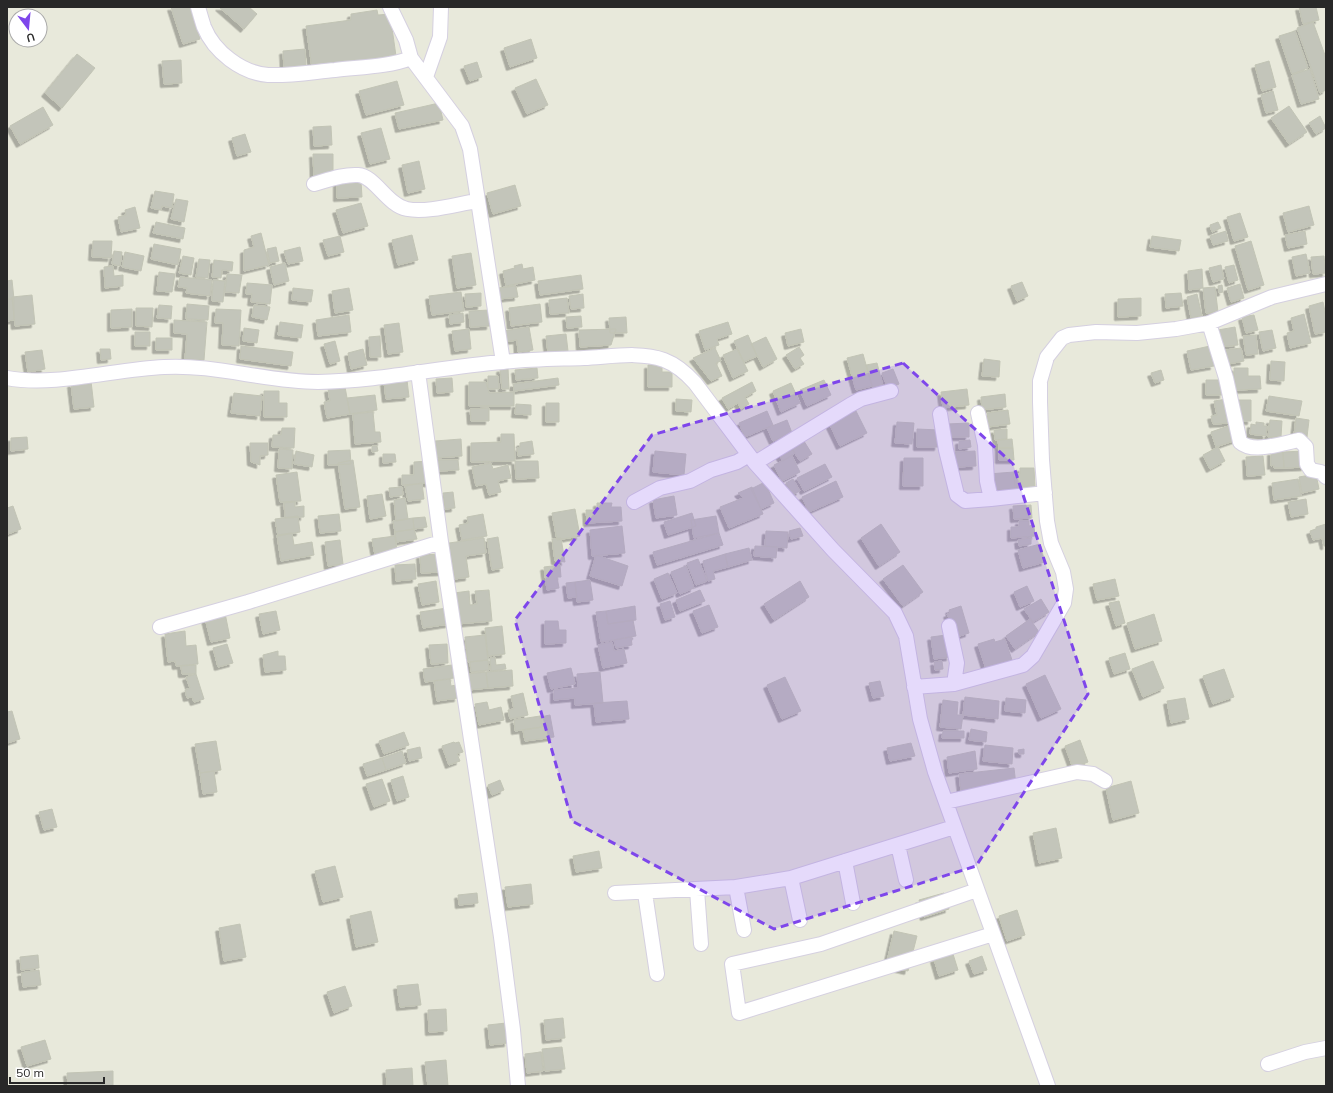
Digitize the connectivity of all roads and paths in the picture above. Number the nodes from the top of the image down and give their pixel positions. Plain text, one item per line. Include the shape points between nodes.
1 (198, 7) edge
2 (390, 7) edge
3 (441, 7) edge
4 (411, 58) junction
5 (426, 77) junction
6 (314, 184) dead end
7 (477, 201) junction
8 (1326, 284) edge
9 (1209, 323) junction
10 (503, 362) junction
11 (418, 372) junction
12 (7, 378) edge
13 (891, 391) dead end
14 (978, 412) dead end
15 (940, 414) dead end
16 (752, 459) junction
17 (1326, 477) edge
18 (1045, 493) junction
19 (991, 499) junction
20 (634, 502) dead end
21 (441, 542) junction
22 (949, 626) dead end
23 (160, 627) dead end
24 (954, 684) junction
25 (914, 687) junction
26 (1105, 781) dead end
27 (946, 802) junction
28 (954, 827) junction
29 (898, 845) junction
30 (845, 862) junction
31 (791, 878) junction
32 (906, 880) dead end
33 (736, 887) junction
34 (697, 890) junction
35 (977, 890) junction
36 (615, 893) dead end
37 (645, 893) junction
38 (853, 903) dead end
39 (800, 920) dead end
40 (744, 930) dead end
41 (993, 934) junction
42 (702, 944) dead end
43 (657, 974) dead end
44 (1326, 1048) edge
45 (1268, 1064) dead end
46 (518, 1086) edge
47 (1048, 1086) edge

1 - 4 street via 205,29 221,52 238,65 268,75 366,67
2 - 4 street via 406,40
3 - 5 street via 440,37
4 - 5 street
5 - 7 street via 462,126 470,149
6 - 7 street via 344,176 360,175 371,181 393,203 408,209
7 - 10 street
8 - 9 street via 1272,298
9 - 17 street via 1226,378 1240,442 1245,446 1259,447 1299,440 1306,447 1307,464 1311,470 1321,472
9 - 18 street via 1137,333 1096,332 1062,338 1047,357 1040,381
10 - 11 street
10 - 16 street via 628,356 664,360 685,372
11 - 12 street via 339,381 295,382 183,366 140,368 58,379
11 - 21 street
13 - 16 street via 861,399
14 - 19 street via 985,445 986,481
15 - 19 street via 957,495 965,501
16 - 20 street via 711,470 690,481 660,488
16 - 25 street via 833,550 895,612 906,636
18 - 19 street
18 - 24 street via 1051,544 1066,589 1064,603 1033,656 1023,666
21 - 23 street
21 - 46 street via 501,937
22 - 24 street via 957,663
24 - 25 street
25 - 27 street via 925,740
26 - 27 street via 1093,774 1077,772
27 - 28 street
28 - 29 street
28 - 35 street
29 - 30 street
29 - 32 street
30 - 31 street
30 - 38 street
31 - 33 street
31 - 39 street
33 - 34 street
33 - 40 street
34 - 37 street
34 - 42 street
35 - 41 street
35 - 41 street via 821,944 732,964 739,1013
36 - 37 street
37 - 43 street
41 - 47 street
44 - 45 street

